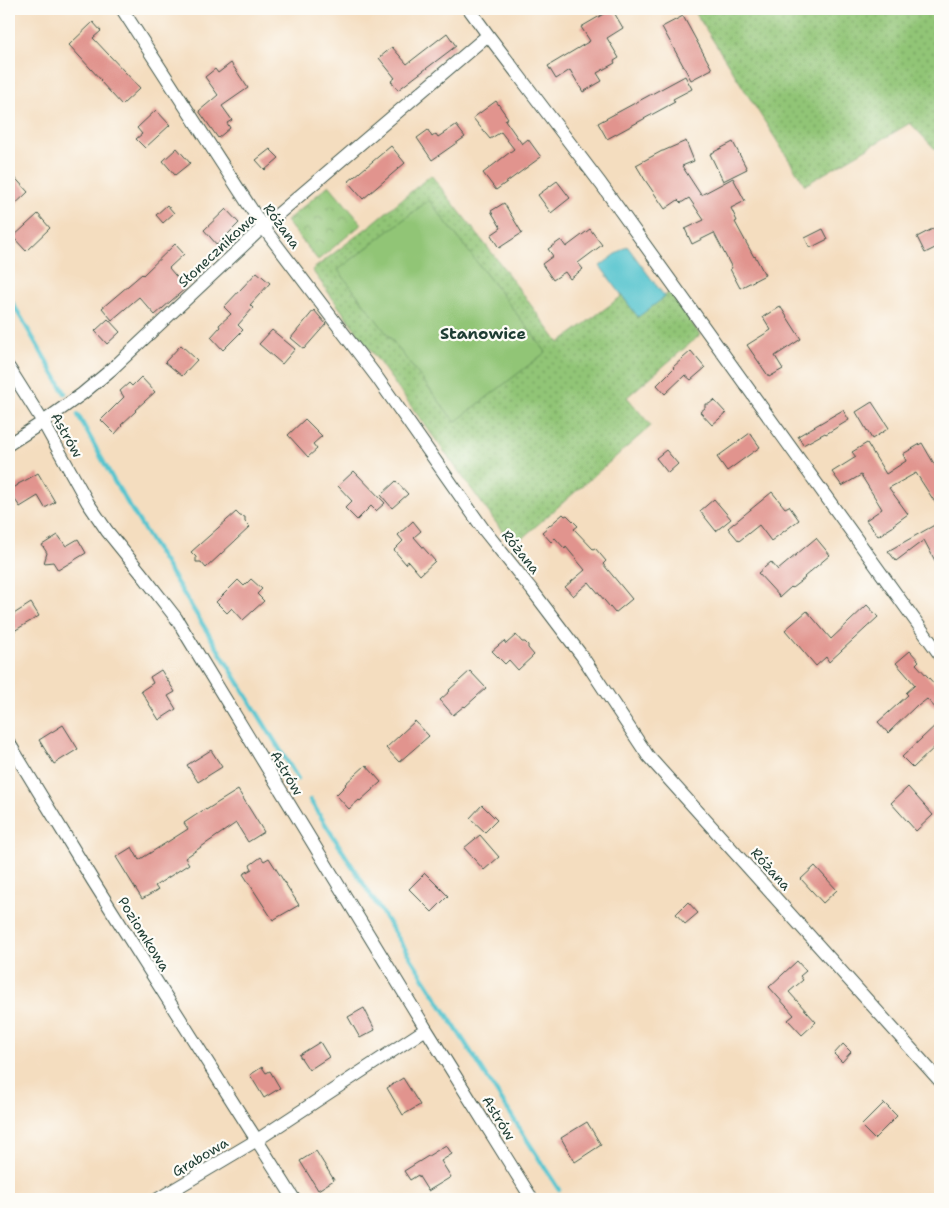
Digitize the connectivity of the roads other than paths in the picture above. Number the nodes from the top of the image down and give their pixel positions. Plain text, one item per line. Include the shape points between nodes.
1 (122, 9) edge
2 (469, 9) edge
3 (488, 35) junction
4 (263, 227) junction
5 (9, 368) edge
6 (43, 422) junction
7 (9, 444) edge
8 (940, 655) edge
9 (9, 743) edge
10 (426, 1029) junction
11 (940, 1081) edge
12 (257, 1140) junction
13 (158, 1199) edge
14 (294, 1199) edge
15 (532, 1199) edge

1 - 4 street, Różana
2 - 3 street
3 - 4 street, Słonecznikowa
3 - 8 street via 601,184
4 - 6 street, Słonecznikowa via 112,370
4 - 11 street, Różana via 376,376 484,530 582,656 648,756
5 - 6 street, Astrów
6 - 7 street, Słonecznikowa
6 - 10 street, Astrów via 88,503 176,618
9 - 12 street, Poziomkowa
10 - 12 street
10 - 15 street, Astrów
12 - 13 street, Grabowa
12 - 14 street, Poziomkowa

